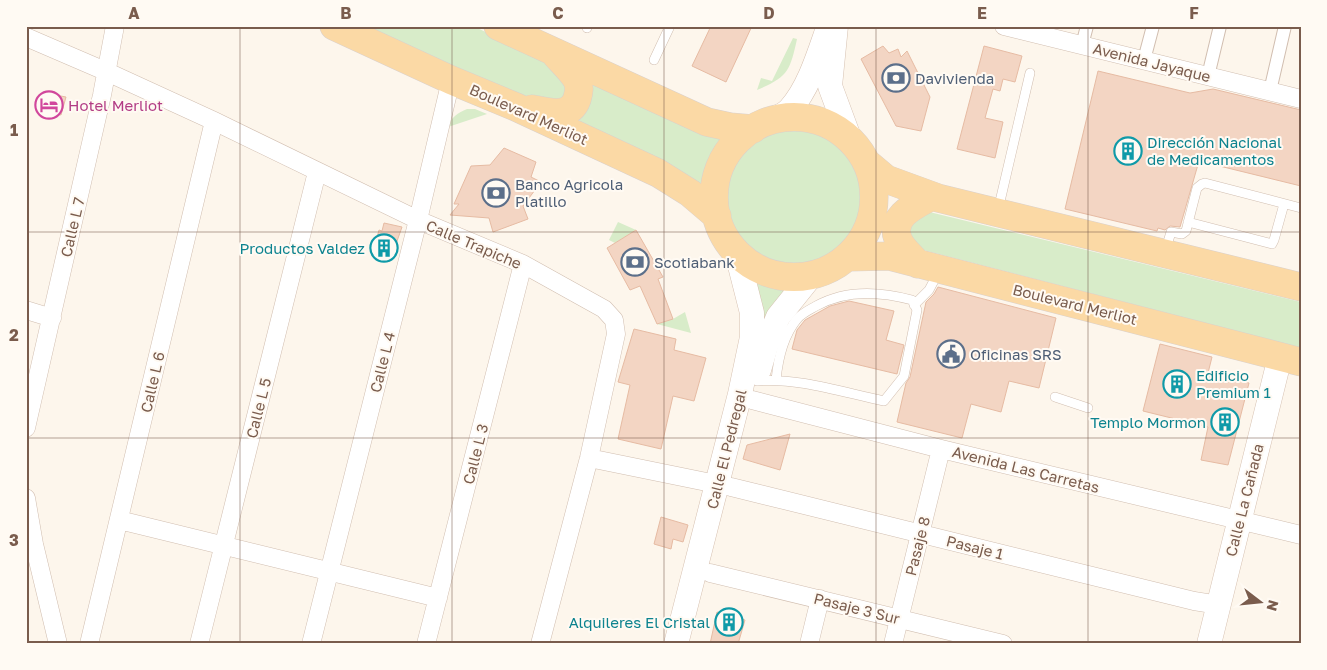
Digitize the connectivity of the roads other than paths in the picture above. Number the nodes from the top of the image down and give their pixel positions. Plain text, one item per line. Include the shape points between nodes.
1 (115, 26) edge
2 (334, 26) edge
3 (498, 26) edge
4 (670, 26) edge
5 (828, 26) edge
6 (836, 26) edge
7 (1088, 26) edge
8 (1153, 26) edge
9 (1220, 26) edge
10 (1285, 26) edge
11 (1013, 27) edge
12 (525, 32) edge
13 (26, 37) edge
14 (1082, 45) junction
15 (554, 53) junction
16 (654, 60) dead end
17 (1144, 60) junction
18 (105, 71) junction
19 (1030, 73) dead end
20 (1208, 76) junction
21 (451, 80) junction
22 (1270, 91) junction
23 (1301, 99) edge
24 (516, 106) junction
25 (770, 120) junction
26 (214, 121) junction
27 (850, 140) junction
28 (867, 163) junction
29 (317, 172) junction
30 (932, 196) junction
31 (1284, 204) junction
32 (1301, 208) edge
33 (997, 212) junction
34 (717, 216) junction
35 (418, 220) junction
36 (1188, 222) junction
37 (737, 254) junction
38 (1165, 254) junction
39 (848, 257) junction
40 (524, 264) junction
41 (929, 267) junction
42 (811, 276) junction
43 (1301, 287) edge
44 (914, 305) junction
45 (26, 310) edge
46 (52, 318) junction
47 (1290, 360) edge
48 (762, 387) junction
49 (1055, 397) dead end
50 (1088, 408) dead end
51 (26, 428) edge
52 (941, 449) junction
53 (589, 458) junction
54 (724, 485) junction
55 (26, 498) edge
56 (119, 520) junction
57 (1238, 520) junction
58 (920, 534) junction
59 (1301, 535) edge
60 (223, 546) junction
61 (329, 571) junction
62 (710, 573) junction
63 (438, 598) junction
64 (820, 599) junction
65 (1219, 605) junction
66 (899, 619) junction
67 (58, 644) edge
68 (89, 644) edge
69 (199, 644) edge
70 (311, 644) edge
71 (426, 644) edge
72 (540, 644) edge
73 (676, 644) edge
74 (692, 644) edge
75 (809, 644) edge
76 (893, 644) edge
77 (1003, 644) edge
78 (1209, 644) edge

1 - 18 street, Calle L 7
2 - 21 main road, Boulevard Merliot
3 - 12 main road
4 - 16 lane
5 - 25 main road via 806,84
6 - 27 main road via 830,86
7 - 14 street
8 - 17 street
9 - 20 street
10 - 22 street
11 - 14 street, Avenida Jayaque
12 - 15 main road
13 - 18 street, Calle Trapiche
14 - 17 street, Avenida Jayaque
15 - 24 main road via 576,79 580,90 575,105 560,114
15 - 25 main road via 708,122 730,127
17 - 20 street, Avenida Jayaque
18 - 26 street, Calle Trapiche
18 - 46 street, Calle L 7
19 - 33 lane
20 - 22 street, Avenida Jayaque
21 - 24 main road, Boulevard Merliot
21 - 35 street, Calle L 4
22 - 23 street, Avenida Jayaque
24 - 34 main road, Boulevard Merliot via 658,173 690,193
25 - 27 main road via 804,118 821,121
25 - 34 main road via 734,145 721,166 716,182
26 - 29 street, Calle Trapiche
26 - 56 street, Calle L 6
27 - 28 main road
28 - 30 main road via 886,179
28 - 39 main road via 873,183 872,216 861,242
29 - 35 street, Calle Trapiche
29 - 60 street, Calle L 5
30 - 33 main road
30 - 41 main road via 906,211 895,229 898,240
31 - 32 lane
31 - 36 lane via 1206,183 1197,188
31 - 36 lane via 1272,244
33 - 38 main road
34 - 37 main road via 721,230
35 - 40 street, Calle Trapiche
35 - 61 street, Calle L 4
36 - 38 lane via 1182,234 1171,232
37 - 42 main road via 771,274 791,278
37 - 54 main road, Calle El Pedregal via 752,313 752,337
38 - 43 main road
39 - 41 main road, Boulevard Merliot via 889,256
39 - 42 main road via 831,269
40 - 53 street, Calle Trapiche via 604,309 614,320 616,334
40 - 63 street, Calle L 3
41 - 44 lane via 929,290
41 - 47 main road, Boulevard Merliot
42 - 48 main road, Calle El Pedregal via 778,317 766,346
44 - 48 lane via 912,300 877,293 846,295 830,298 802,313 784,341 778,365
44 - 48 lane via 917,310 904,376 884,401
45 - 46 street
46 - 51 street, Calle L 7
47 - 57 main road, Calle La Cañada
48 - 52 street, Avenida Las Carretas
48 - 54 main road, Calle El Pedregal
49 - 50 lane
52 - 57 street, Avenida Las Carretas
52 - 58 street, Pasaje 8
53 - 54 street, Pasaje 1
53 - 72 street, Calle Trapiche
54 - 58 street, Pasaje 1
54 - 62 main road, Calle El Pedregal
54 - 73 main road, Calle El Pedregal
55 - 67 street
56 - 60 street
56 - 68 street, Calle L 6
57 - 59 street, Avenida Las Carretas
57 - 65 main road, Calle La Cañada
58 - 65 street, Pasaje 1
58 - 66 street, Pasaje 8
60 - 61 street
60 - 69 street, Calle L 5
61 - 63 street
61 - 70 street, Calle L 4
62 - 64 street, Pasaje 3 Sur
62 - 74 main road, Calle El Pedregal
63 - 71 street, Calle L 3
64 - 66 street, Pasaje 3 Sur
64 - 75 street
65 - 78 main road, Calle La Cañada
66 - 76 street, Pasaje 8
66 - 77 street, Pasaje 3 Sur

